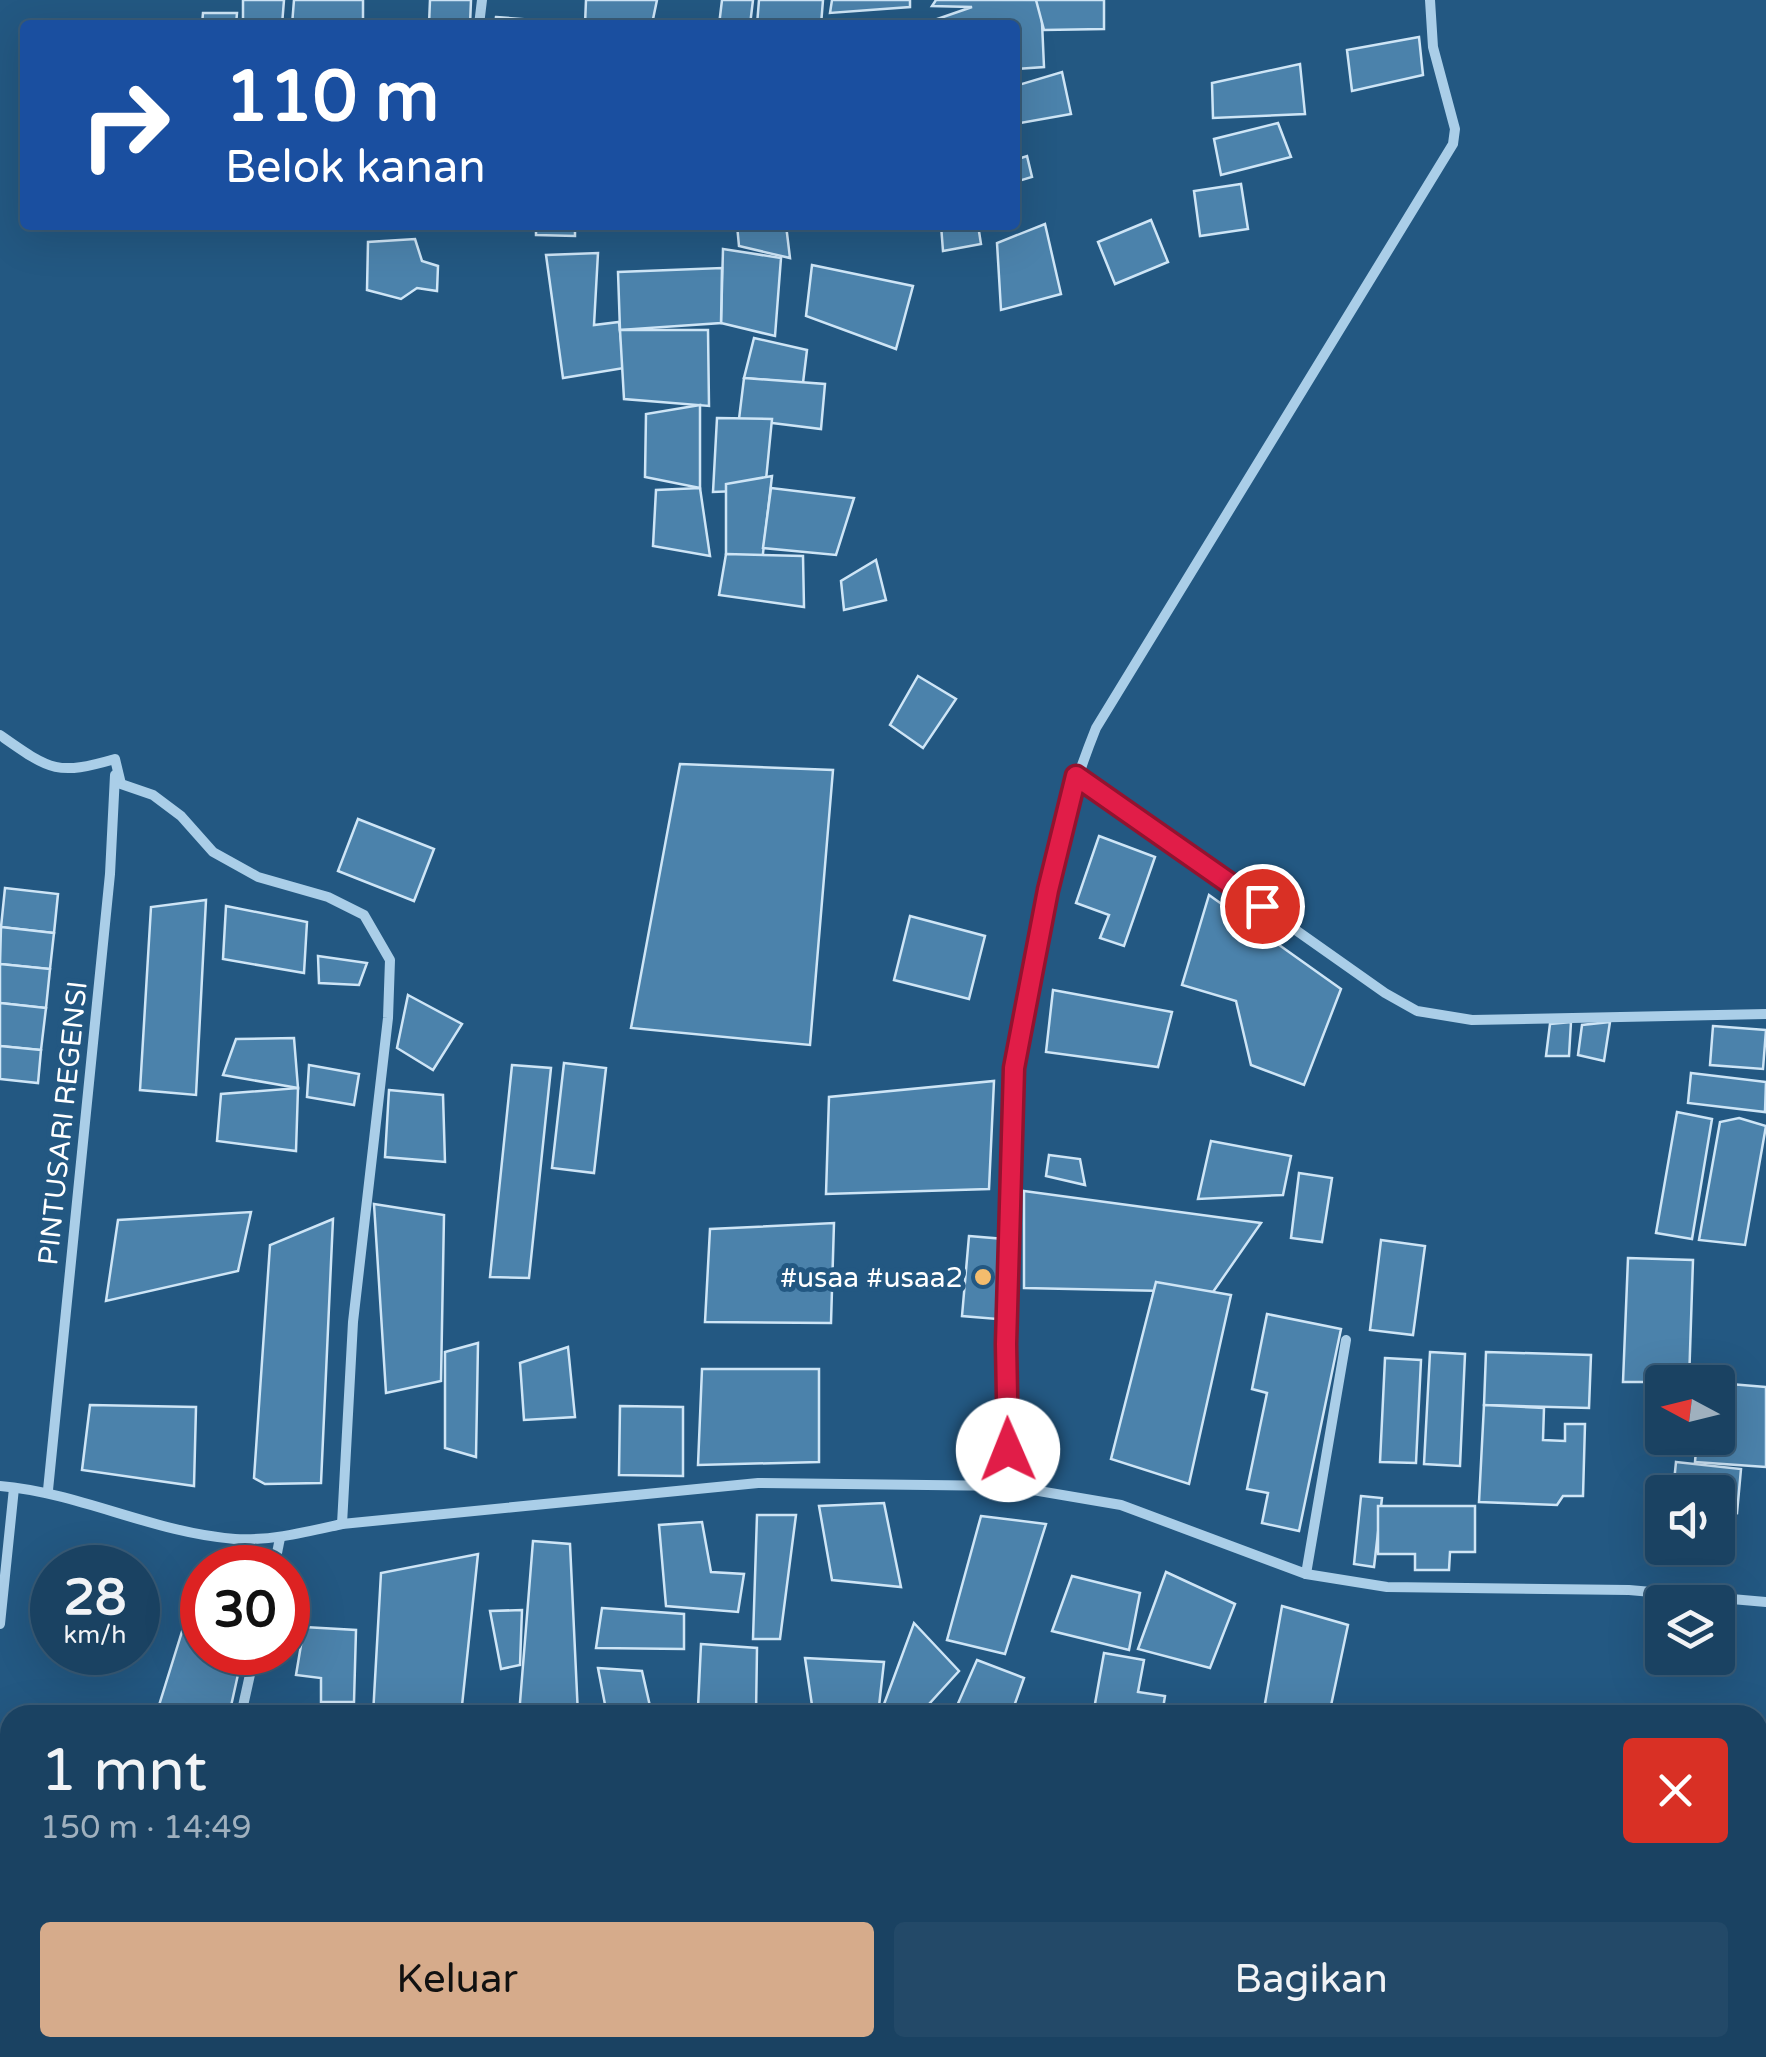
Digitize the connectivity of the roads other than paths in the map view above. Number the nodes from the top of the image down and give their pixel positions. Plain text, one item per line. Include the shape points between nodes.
1 (1430, 0) edge
2 (0, 735) edge
3 (115, 759) junction
4 (1076, 776) junction
5 (1766, 1014) edge
6 (1346, 1340) dead end
7 (0, 1486) edge
8 (1009, 1486) junction
9 (14, 1488) junction
10 (48, 1490) junction
11 (342, 1524) junction
12 (280, 1538) junction
13 (279, 1545) edge
14 (1306, 1574) junction
15 (1766, 1602) edge
16 (0, 1624) edge
17 (250, 1675) edge
18 (243, 1705) edge

1 - 4 street via 1433,47 1455,130 1446,159 1106,712
2 - 3 street via 35,760 69,772
3 - 10 street, PINTUSARI REGENSI via 110,874
3 - 11 street via 121,784 153,794 213,852 258,877 328,897 364,916 390,960 354,1322
4 - 5 street via 1417,1011 1472,1020
4 - 8 street via 1014,1068
6 - 14 street
7 - 9 street
8 - 11 street via 758,1483
8 - 14 street via 1121,1505
9 - 10 street
9 - 16 street
10 - 12 street via 184,1531
11 - 12 street
12 - 13 street
14 - 15 street via 1387,1587 1629,1590
17 - 18 street

